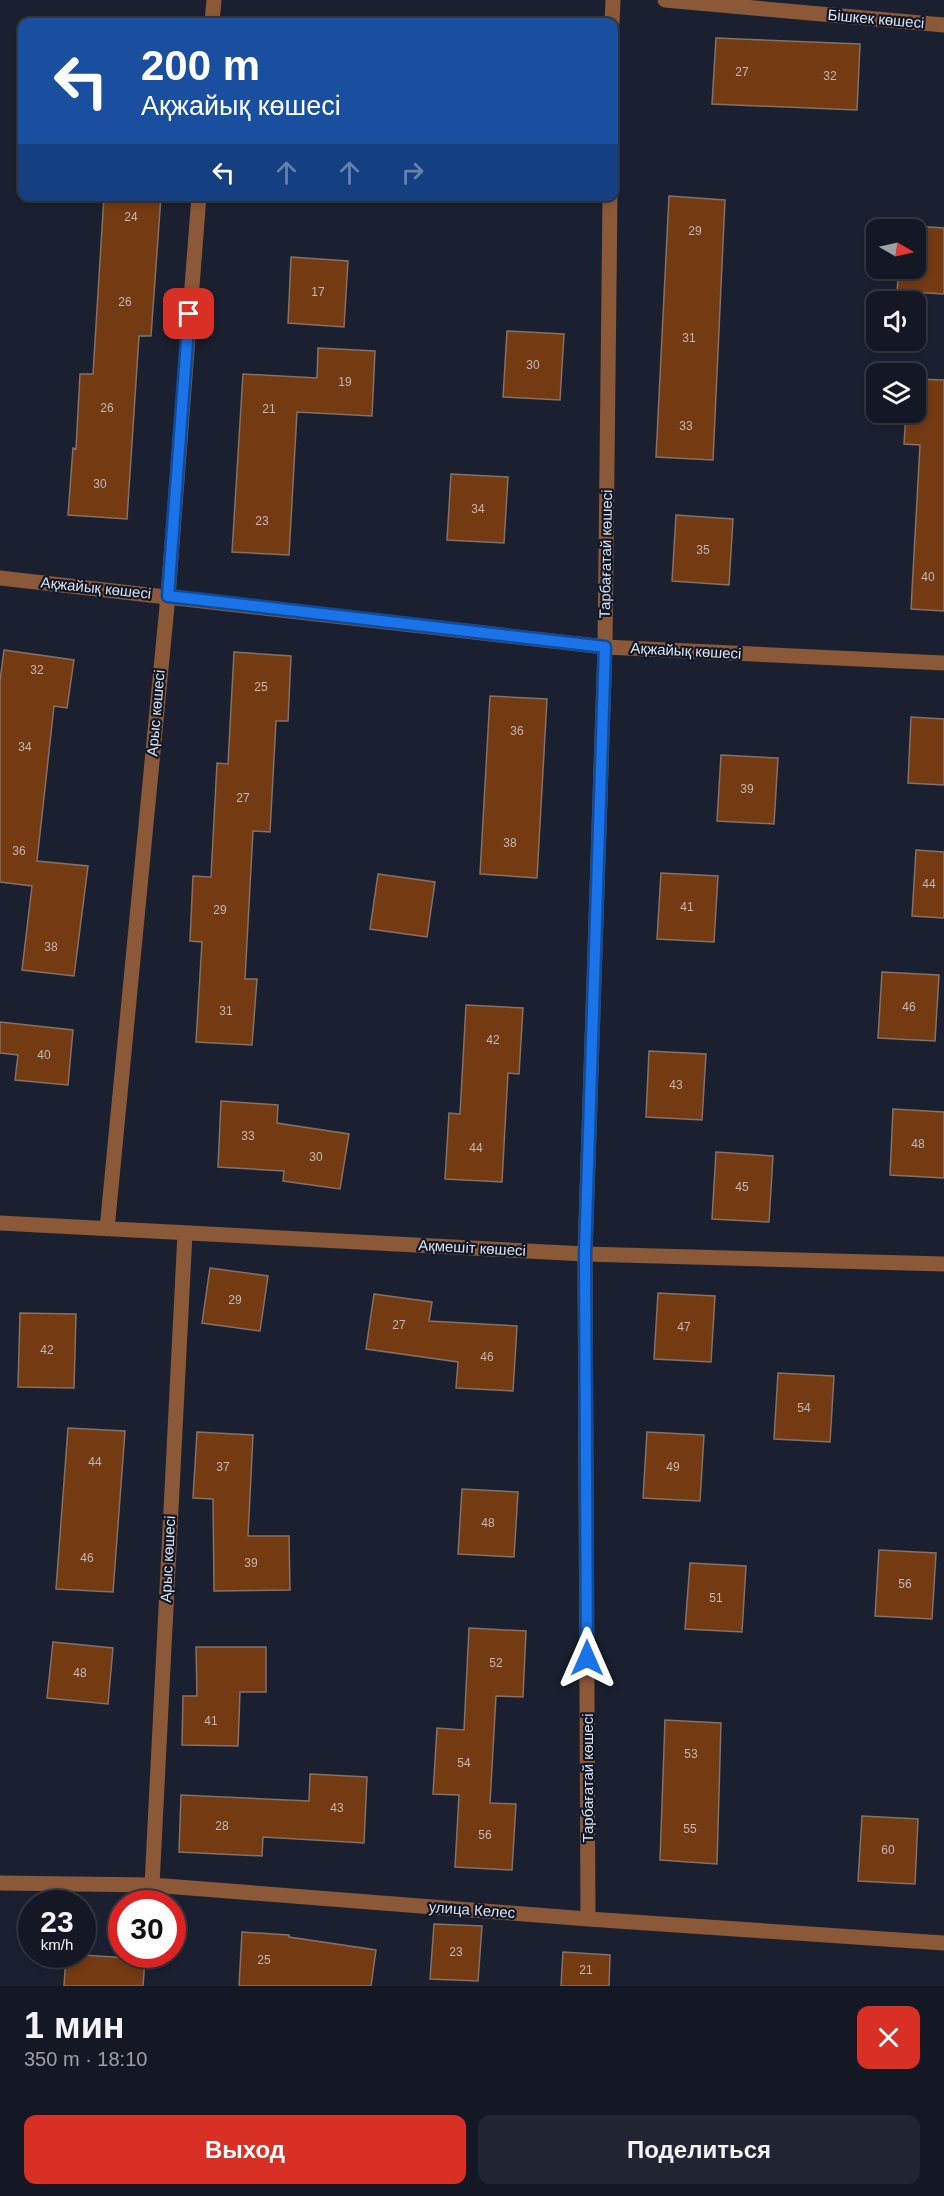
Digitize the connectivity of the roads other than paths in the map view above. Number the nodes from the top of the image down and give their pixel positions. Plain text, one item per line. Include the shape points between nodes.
1 (214, 0) edge
2 (613, 0) edge
3 (665, 0) edge
4 (212, 18) edge
5 (612, 18) edge
6 (944, 25) edge
7 (198, 201) edge
8 (610, 201) edge
9 (0, 578) edge
10 (168, 596) junction
11 (605, 647) junction
12 (944, 663) edge
13 (0, 1223) edge
14 (107, 1229) junction
15 (185, 1233) junction
16 (585, 1254) junction
17 (944, 1264) edge
18 (0, 1883) edge
19 (152, 1885) junction
20 (588, 1920) junction
21 (944, 1943) edge

1 - 4 street
2 - 5 street
3 - 6 street, Бішкек көшесі
7 - 10 street, Арыс көшесі
8 - 11 street, Тарбағатай көшесі
9 - 10 street, Ақжайық көшесі
10 - 11 street, Ақжайық көшесі
10 - 14 street, Арыс көшесі
11 - 12 street, Ақжайық көшесі
11 - 16 street, Тарбағатай көшесі
13 - 14 street, Ақмешіт көшесі
14 - 15 street, Ақмешіт көшесі
15 - 16 street, Ақмешіт көшесі
15 - 19 street, Арыс көшесі
16 - 17 street, Ақмешіт көшесі
16 - 20 street, Тарбағатай көшесі
18 - 19 street, улица Келеc
19 - 20 street, улица Келеc
20 - 21 street, улица Келеc

